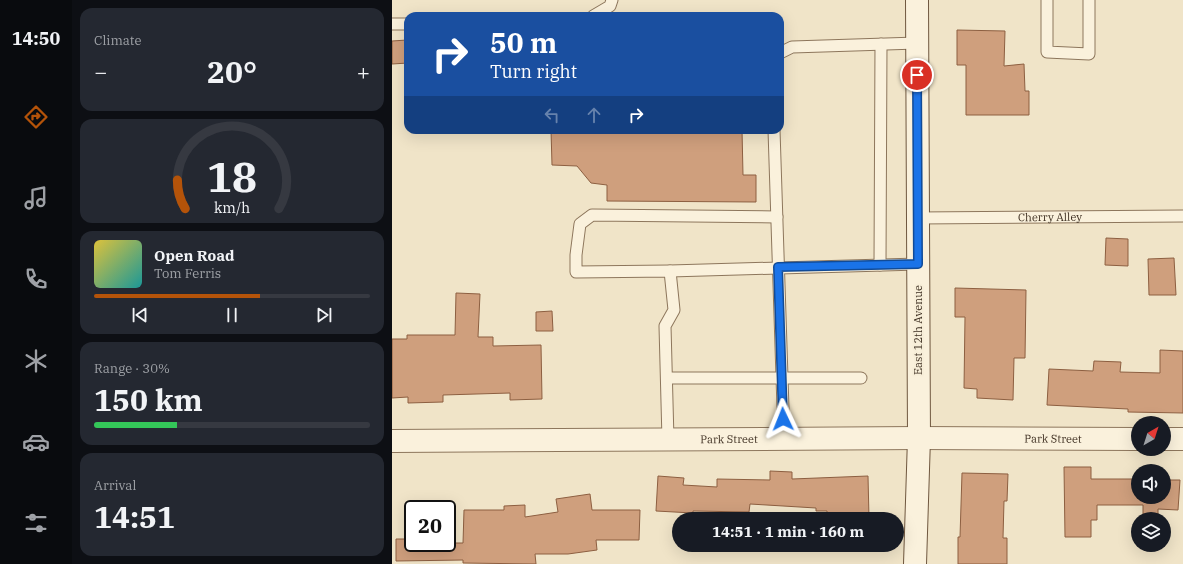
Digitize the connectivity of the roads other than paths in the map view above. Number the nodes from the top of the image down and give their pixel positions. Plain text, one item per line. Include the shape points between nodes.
1 (612, 0) edge
2 (917, 0) edge
3 (1047, 0) edge
4 (1089, 0) edge
5 (600, 12) edge
6 (392, 24) edge
7 (404, 24) edge
8 (917, 43) junction
9 (881, 44) junction
10 (784, 51) edge
11 (774, 134) edge
12 (1183, 216) edge
13 (777, 217) junction
14 (918, 218) junction
15 (880, 264) junction
16 (918, 264) junction
17 (778, 267) junction
18 (670, 271) junction
19 (667, 378) junction
20 (782, 378) junction
21 (861, 378) dead end
22 (919, 438) junction
23 (784, 439) junction
24 (1131, 439) edge
25 (1171, 439) edge
26 (1183, 439) edge
27 (668, 440) junction
28 (392, 441) edge
29 (915, 564) edge

1 - 5 lane via 610,6
2 - 8 street, East 12th Avenue
3 - 4 lane via 1047,52 1089,54
6 - 7 lane
8 - 9 lane
8 - 14 street, East 12th Avenue
9 - 10 lane via 792,47
9 - 15 lane
11 - 13 lane
12 - 14 lane, Cherry Alley
13 - 17 lane
13 - 18 lane via 592,215 580,224 576,272
14 - 16 street, East 12th Avenue
15 - 16 lane
15 - 17 lane
16 - 22 street, East 12th Avenue
17 - 18 lane
17 - 20 lane
18 - 19 lane via 674,310 665,326
19 - 20 lane
19 - 27 lane
20 - 21 lane
20 - 23 lane
22 - 23 street, Park Street
22 - 24 street, Park Street
22 - 29 street, East 12th Avenue
23 - 27 street, Park Street
25 - 26 street
27 - 28 street, Park Street

